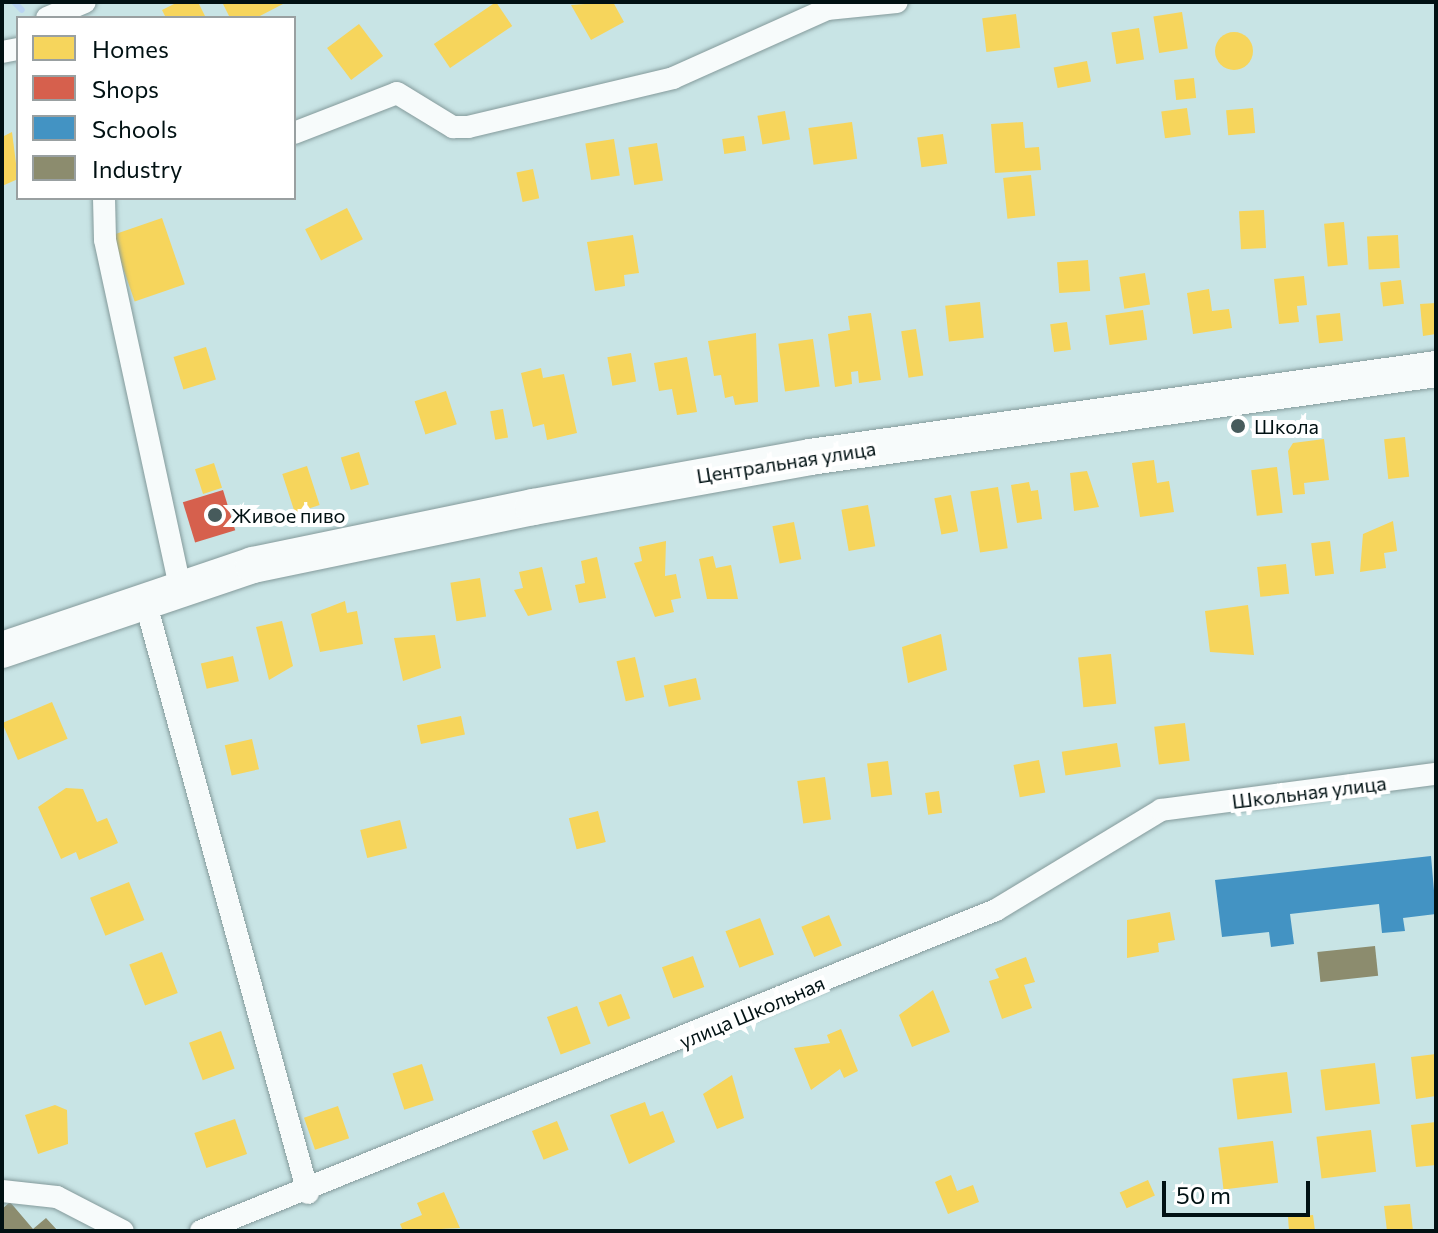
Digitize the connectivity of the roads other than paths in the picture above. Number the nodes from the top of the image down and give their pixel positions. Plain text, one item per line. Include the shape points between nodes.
1 (85, 2) edge
2 (897, 2) edge
3 (48, 11) edge
4 (296, 132) edge
5 (111, 200) edge
6 (1436, 369) edge
7 (180, 587) junction
8 (144, 597) junction
9 (2, 650) edge
10 (1436, 774) edge
11 (1182, 807) joint
12 (2, 1191) edge
13 (308, 1193) junction
14 (123, 1231) edge
15 (201, 1231) edge

1 - 3 street
2 - 4 street via 827,9 673,78 468,127 453,127 397,93
5 - 7 street via 105,240
6 - 7 main road, Центральная улица via 810,457 533,507
7 - 8 main road, Центральная улица
8 - 9 main road, Центральная улица
8 - 13 street
10 - 11 street, Школьная улица
11 - 13 street, улица Школьная via 1151,815 996,910
12 - 14 street via 57,1197
13 - 15 street

